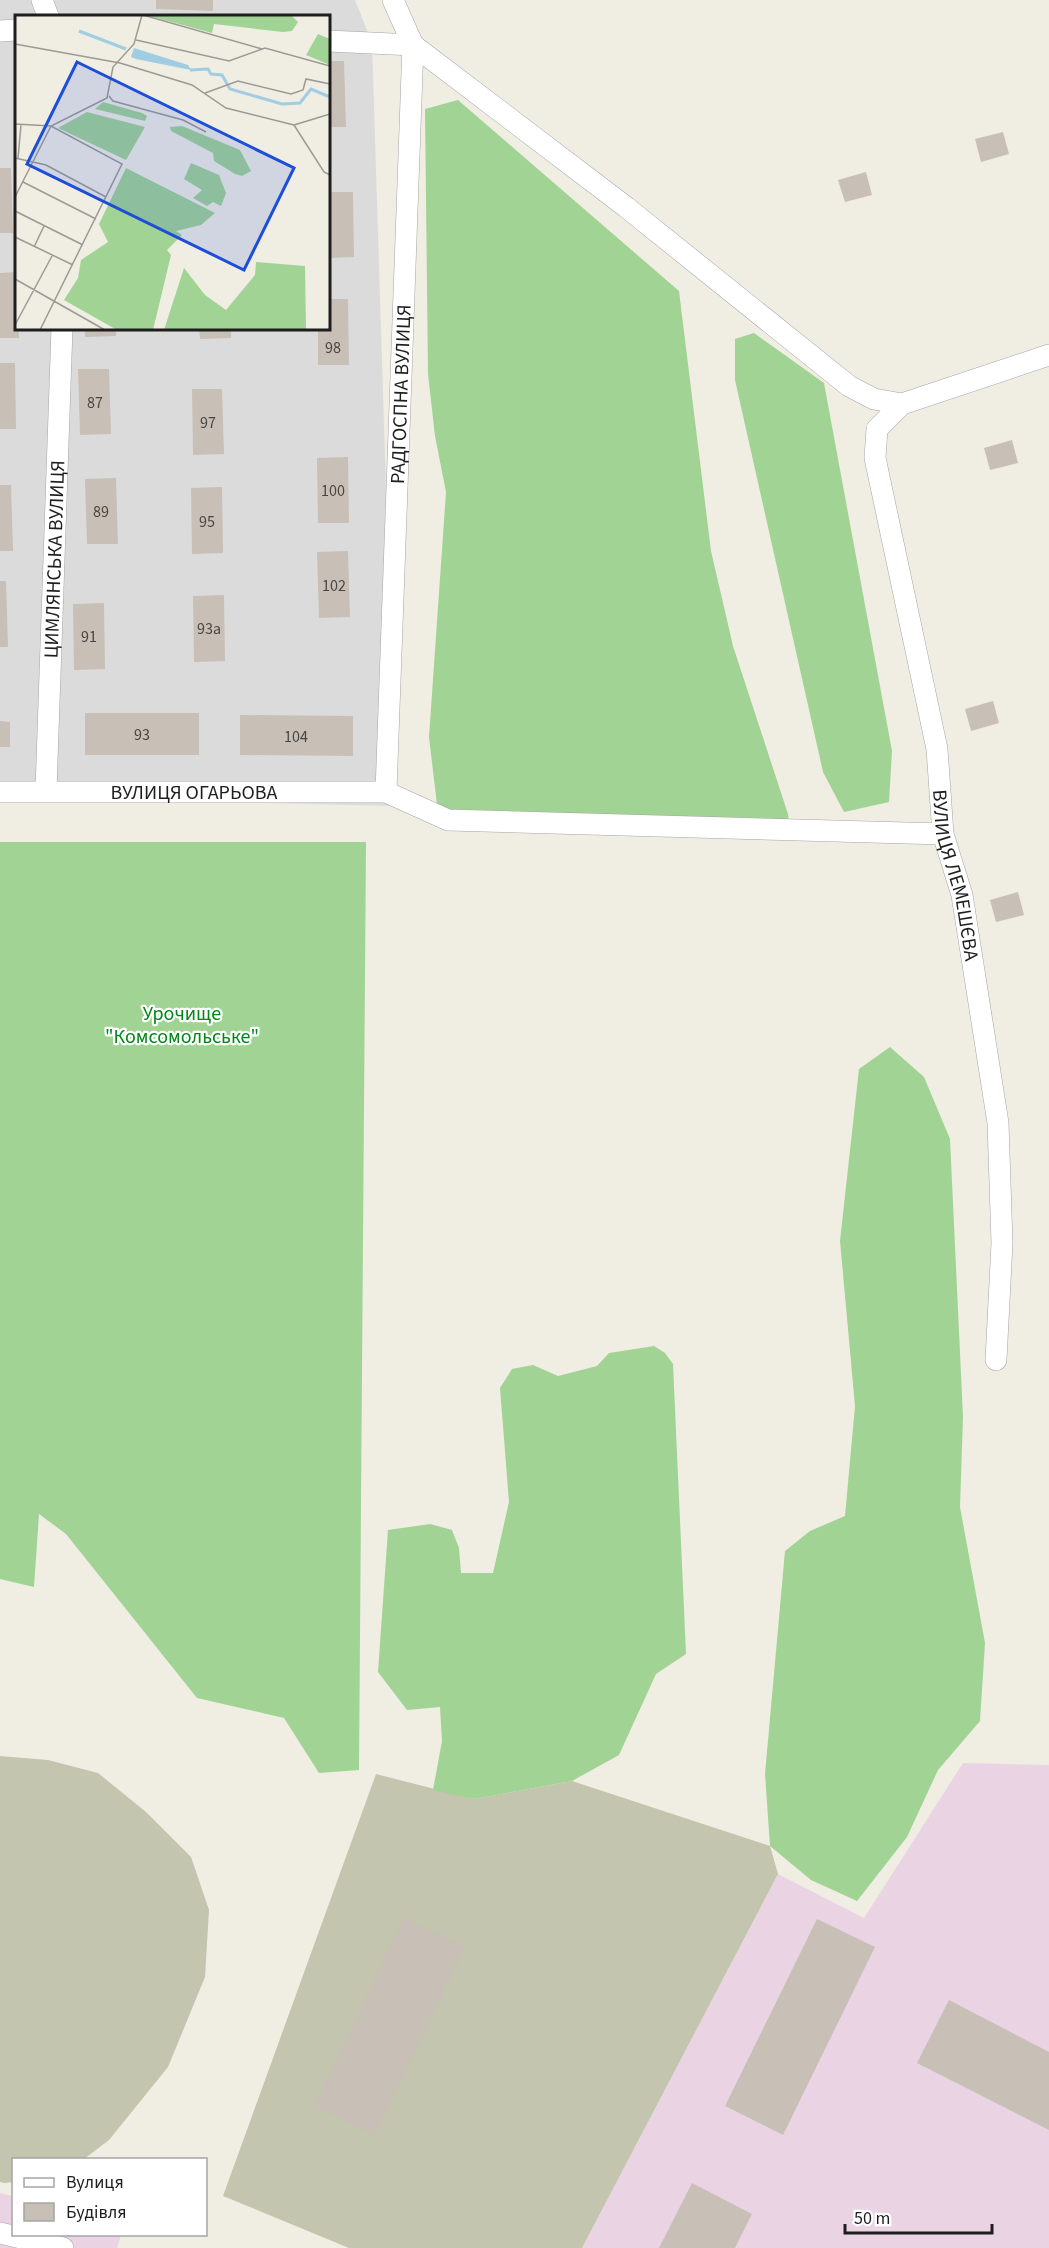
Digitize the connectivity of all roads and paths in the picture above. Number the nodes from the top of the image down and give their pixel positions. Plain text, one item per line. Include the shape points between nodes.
1 (42, 0) edge
2 (393, 0) edge
3 (48, 15) edge
4 (15, 30) edge
5 (0, 31) edge
6 (330, 41) edge
7 (413, 45) junction
8 (62, 330) edge
9 (1049, 355) edge
10 (902, 404) junction
11 (46, 790) junction
12 (0, 792) edge
13 (386, 792) junction
14 (943, 834) junction
15 (996, 1360) dead end
16 (13, 2236) edge
17 (63, 2248) edge

1 - 3 street
2 - 7 street, РАДГОСПНА ВУЛИЦЯ
4 - 5 street
6 - 7 street
7 - 10 street via 626,207 849,386 874,399
7 - 13 street, РАДГОСПНА ВУЛИЦЯ
8 - 11 street, ЦИМЛЯНСЬКА ВУЛИЦЯ
9 - 10 street
10 - 14 street, ВУЛИЦЯ ЛЕМЕШЄВА via 878,429 875,458 937,749
11 - 12 street, ВУЛИЦЯ ОГАРЬОВА
11 - 13 street, ВУЛИЦЯ ОГАРЬОВА
13 - 14 street via 447,820
14 - 15 street, ВУЛИЦЯ ЛЕМЕШЄВА via 962,895 998,1123 1002,1243
16 - 17 street

